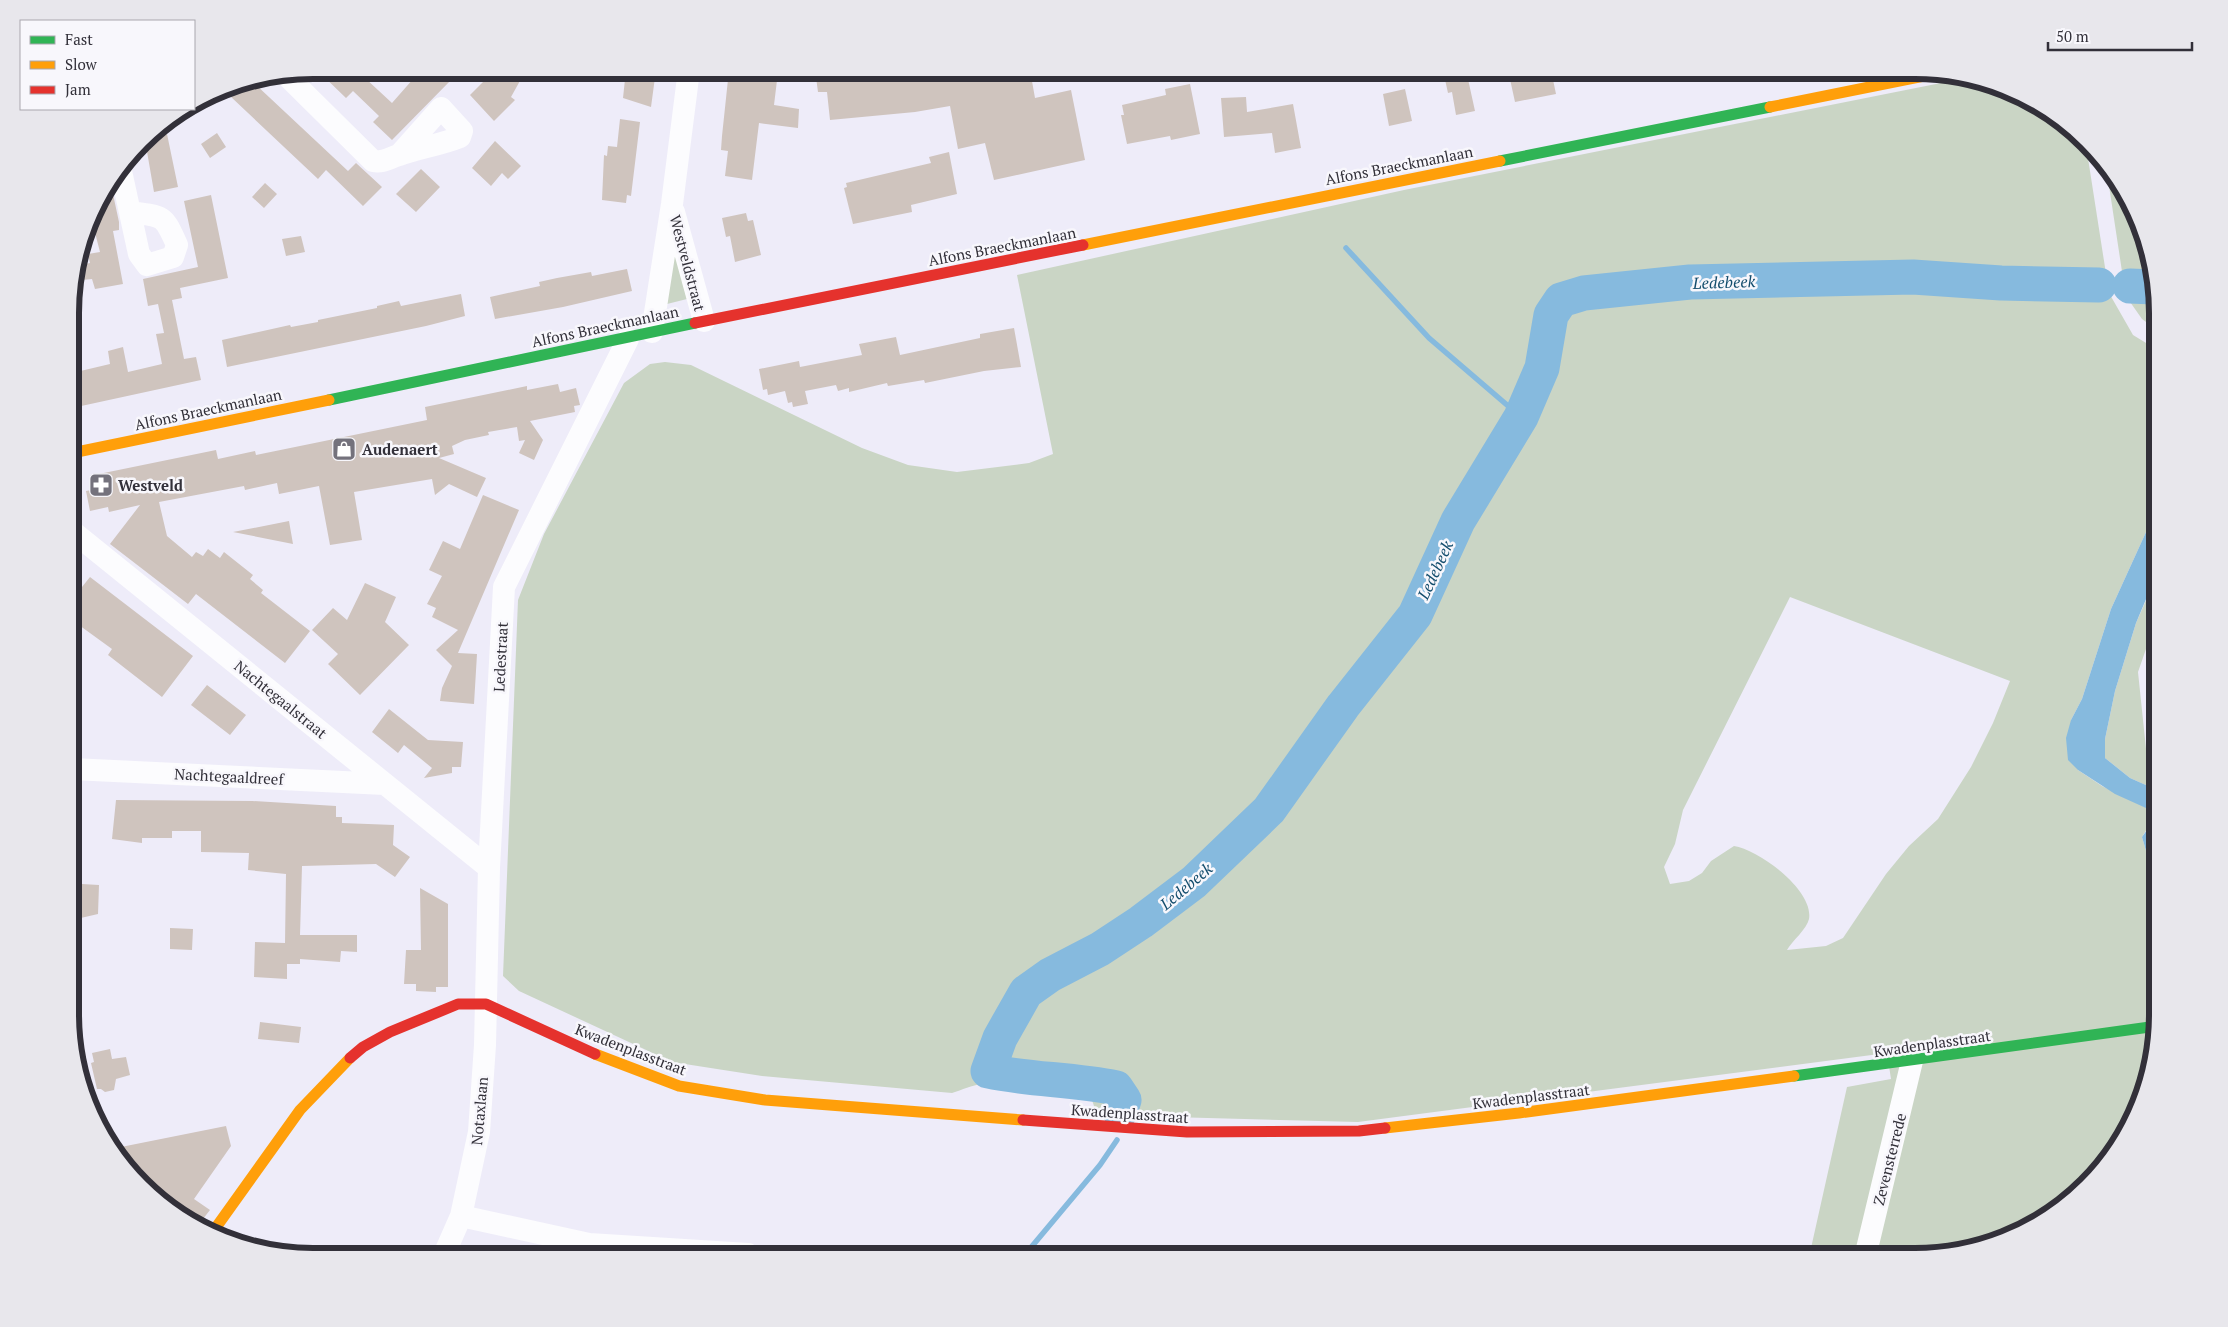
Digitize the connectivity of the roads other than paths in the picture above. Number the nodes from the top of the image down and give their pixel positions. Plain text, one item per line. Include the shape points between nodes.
1 (688, 79) edge
2 (1909, 79) edge
3 (291, 80) edge
4 (400, 154) dead end
5 (123, 176) edge
6 (672, 204) junction
7 (130, 212) dead end
8 (704, 321) junction
9 (652, 332) junction
10 (628, 338) junction
11 (79, 452) edge
12 (79, 537) edge
13 (79, 769) edge
14 (385, 784) junction
15 (489, 868) junction
16 (486, 1004) junction
17 (2149, 1027) edge
18 (1912, 1061) junction
19 (461, 1216) junction
20 (216, 1227) edge
21 (447, 1248) edge
22 (653, 1248) edge
23 (1867, 1248) edge

1 - 6 street, Westveldstraat
2 - 8 street, Alfons Braeckmanlaan
3 - 4 street via 373,161 386,161
5 - 7 street
6 - 8 street, Westveldstraat
6 - 9 street, Westveldstraat
8 - 9 street, Alfons Braeckmanlaan
9 - 10 street, Alfons Braeckmanlaan
10 - 11 street, Alfons Braeckmanlaan
10 - 15 street, Ledestraat via 504,587
12 - 14 street, Nachtegaalstraat
13 - 14 street, Nachtegaaldreef
14 - 15 street, Nachtegaalstraat
15 - 16 street, Ledestraat
16 - 18 street, Kwadenplasstraat via 578,1046 679,1086 766,1100 1187,1132 1359,1131
16 - 19 street, Notaxlaan via 479,1132
16 - 20 street, Kwadenplasstraat via 458,1004 420,1018 363,1047 300,1110
17 - 18 street, Kwadenplasstraat
18 - 23 street, Zevensterrede
19 - 21 street, Notaxlaan
19 - 22 street via 589,1244

